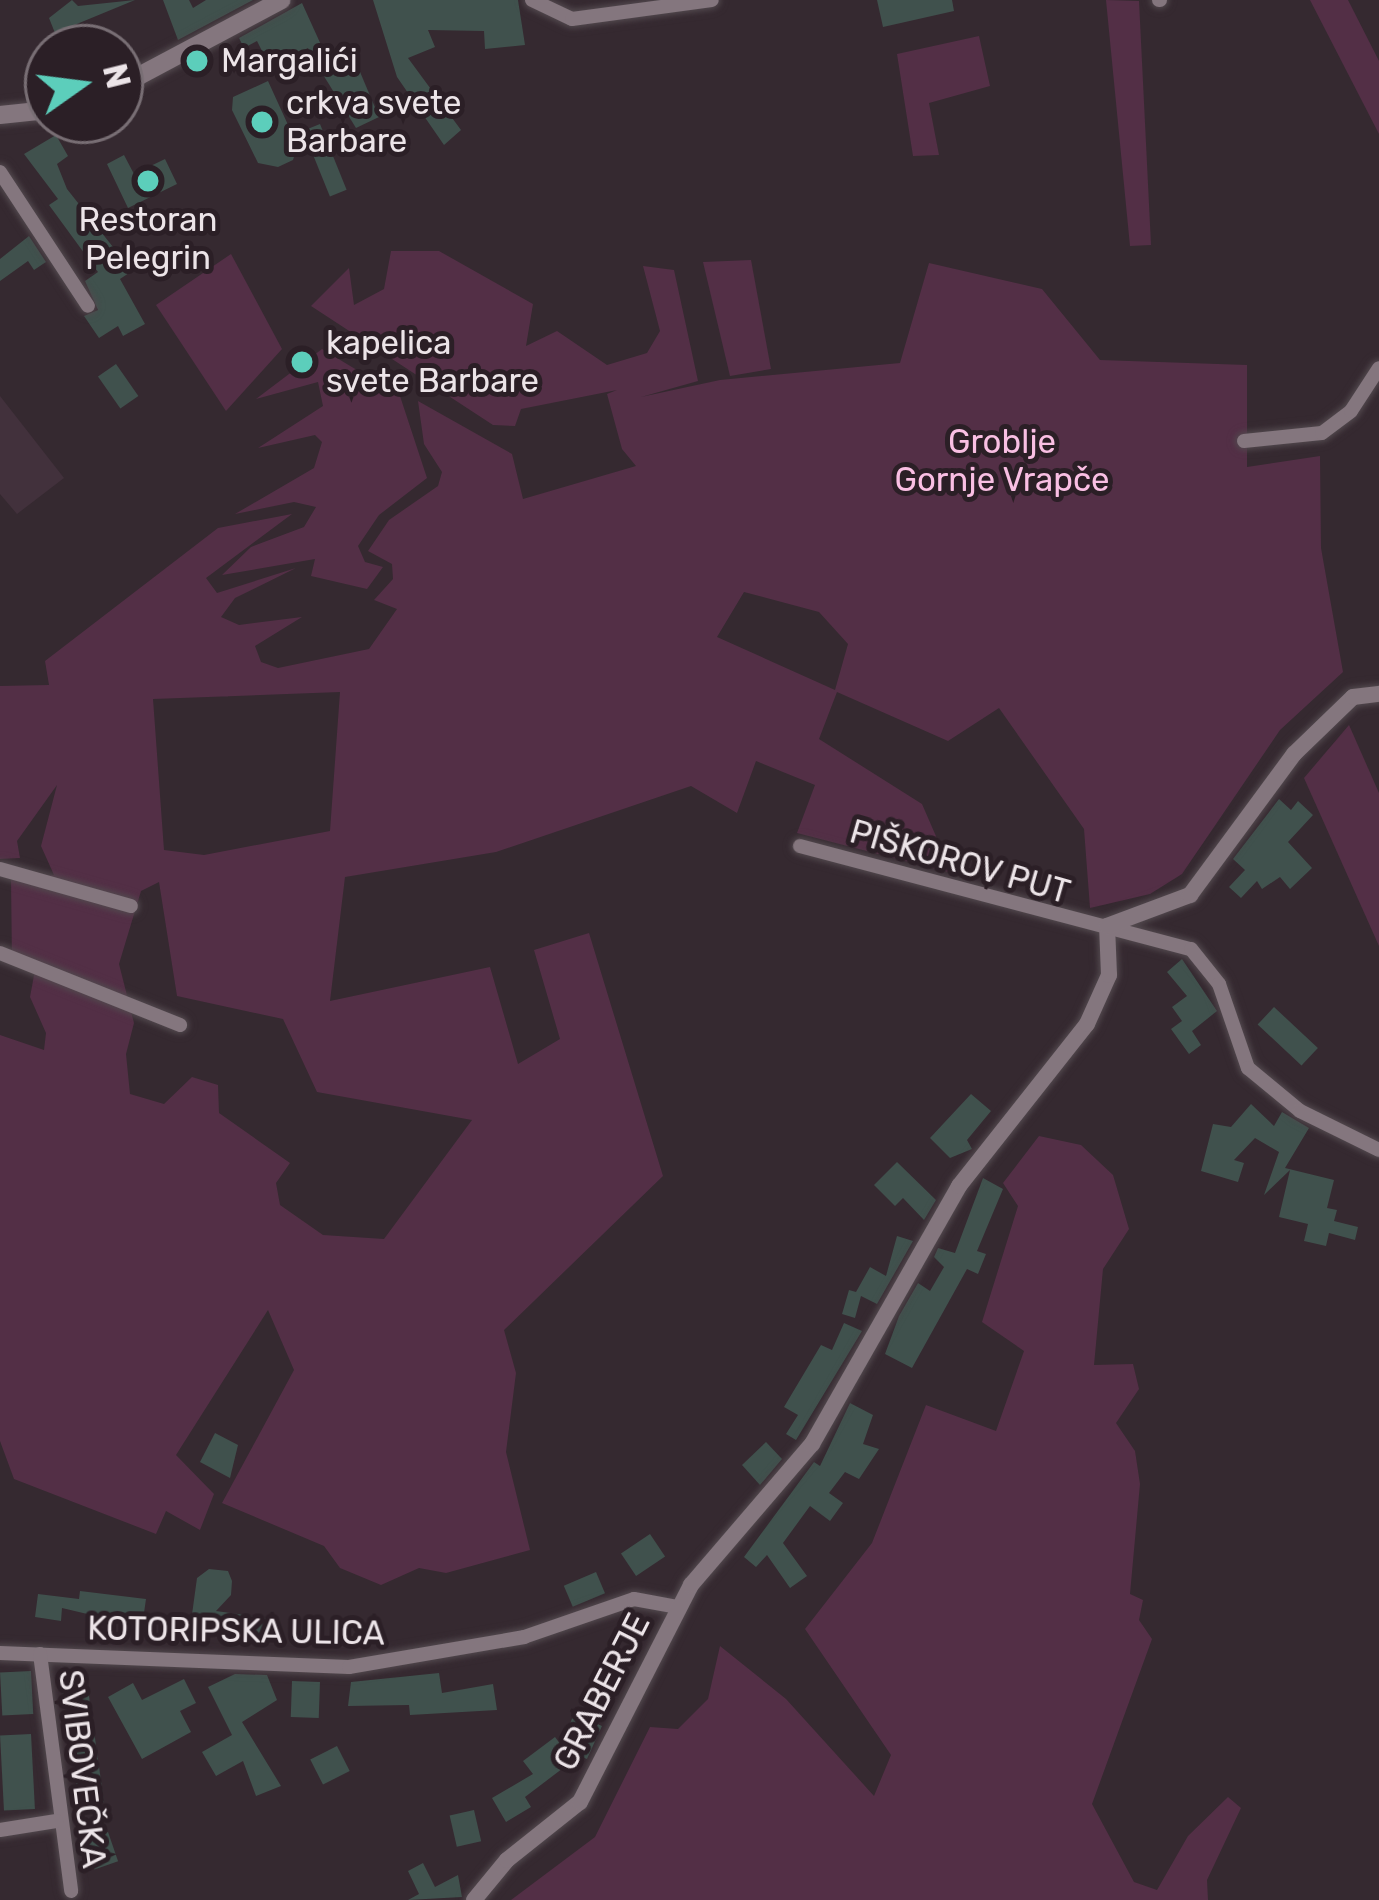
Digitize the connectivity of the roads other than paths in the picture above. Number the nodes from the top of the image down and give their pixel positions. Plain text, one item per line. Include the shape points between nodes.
1 (282, 0) edge
2 (532, 0) edge
3 (712, 0) edge
4 (144, 73) edge
5 (0, 172) edge
6 (88, 306) dead end
7 (1379, 368) edge
8 (1244, 441) dead end
9 (1379, 694) edge
10 (800, 846) dead end
11 (0, 869) edge
12 (130, 906) dead end
13 (1105, 930) junction
14 (0, 953) edge
15 (180, 1024) dead end
16 (1379, 1150) edge
17 (677, 1607) junction
18 (0, 1653) edge
19 (40, 1654) junction
20 (56, 1821) junction
21 (0, 1830) edge
22 (71, 1891) dead end
23 (474, 1900) edge

1 - 4 main road
2 - 3 street via 572,19
5 - 6 street
7 - 8 street via 1352,411 1322,433
9 - 13 street via 1353,697 1294,754 1190,895
10 - 13 street, PIŠKOROV PUT
11 - 12 street
13 - 16 street, PIŠKOROV PUT via 1202,958 1249,1068 1300,1111
13 - 17 street, GRABERJE via 1109,975 1087,1024 959,1186 812,1444
14 - 15 street
17 - 19 street, KOTORIPSKA ULICA via 634,1599 524,1637 350,1667
17 - 23 street, GRABERJE via 580,1802 507,1860
18 - 19 street, KOTORIPSKA ULICA
19 - 20 street, SVIBOVEČKA
20 - 21 street
20 - 22 street, SVIBOVEČKA

